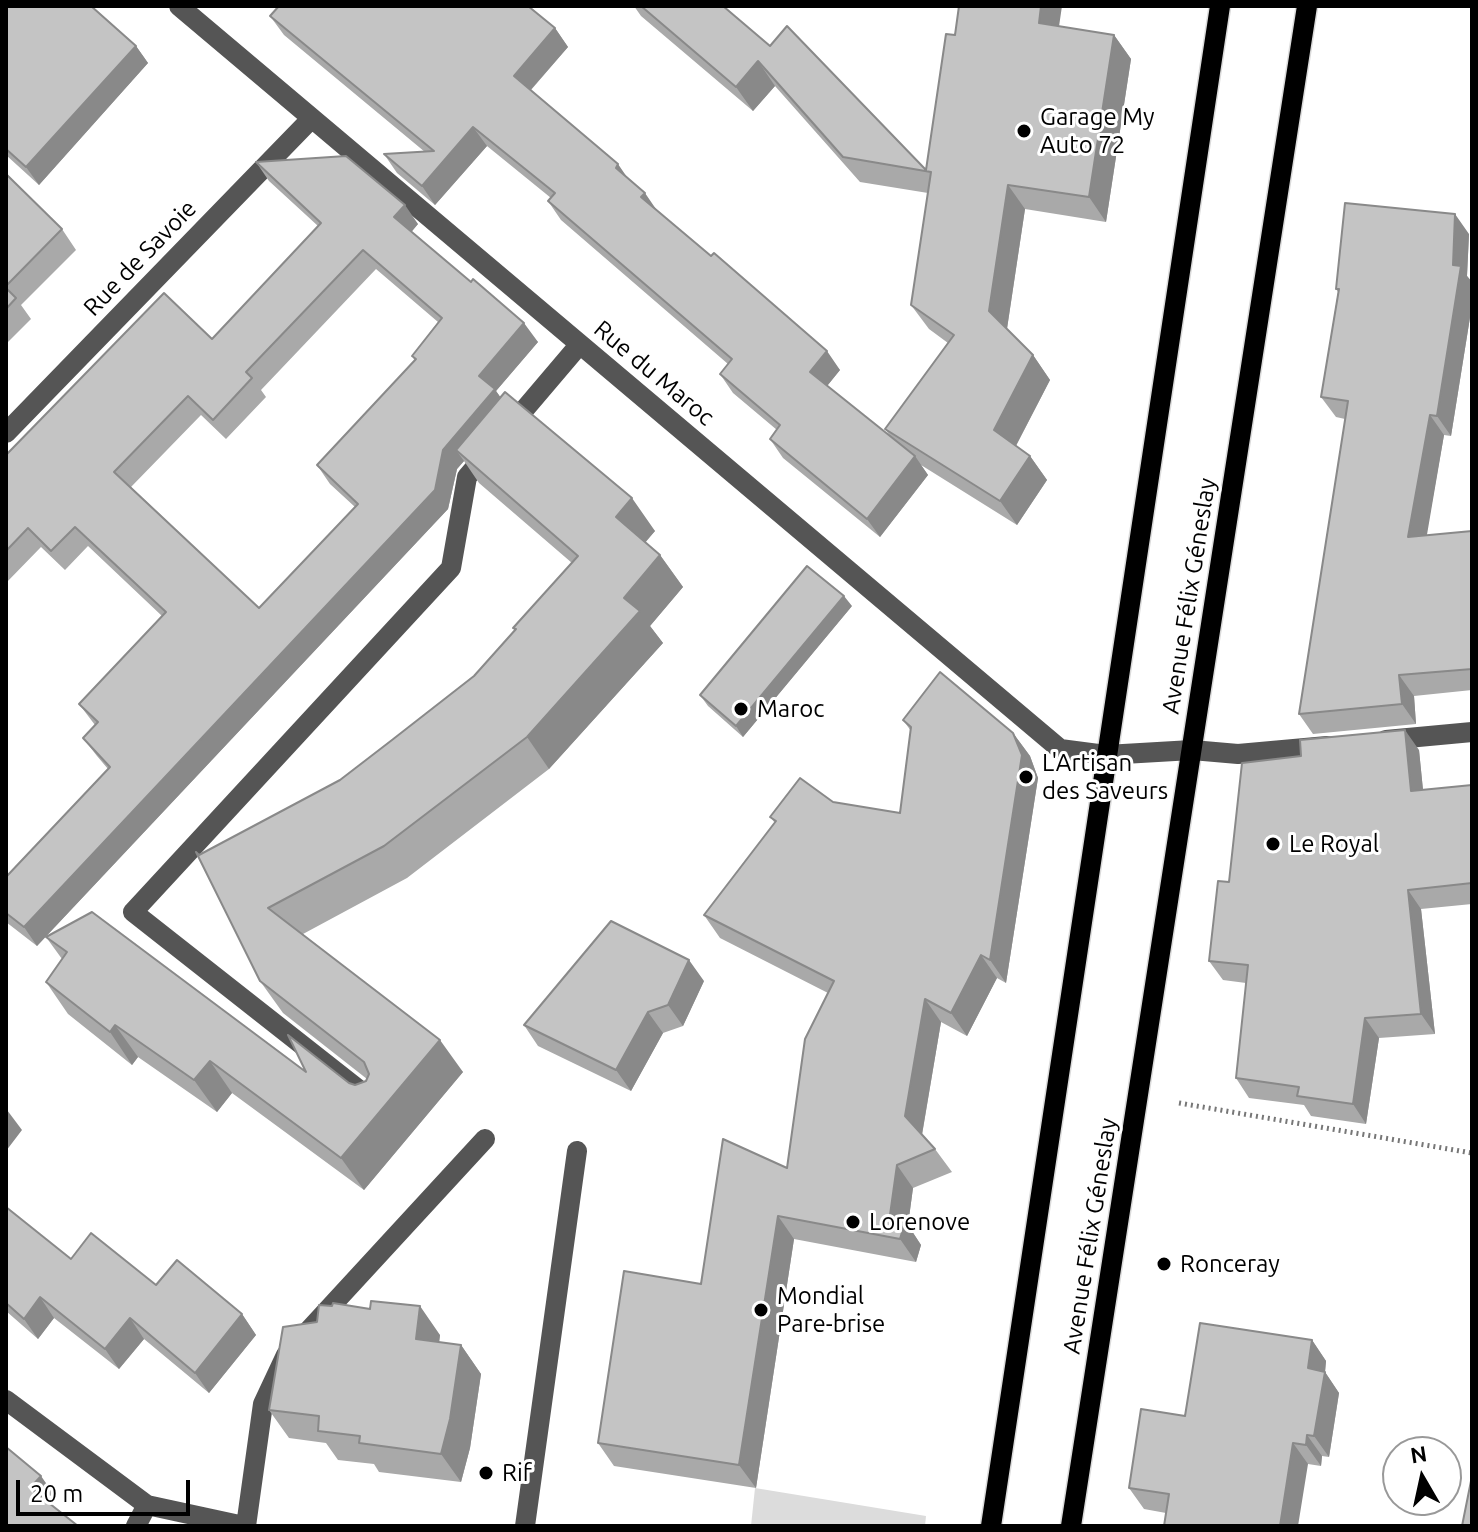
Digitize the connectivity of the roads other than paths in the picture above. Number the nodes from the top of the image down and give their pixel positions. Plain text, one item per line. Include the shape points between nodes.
1 (179, 6) edge
2 (1220, 6) edge
3 (1307, 6) edge
4 (311, 119) junction
5 (580, 344) junction
6 (6, 433) edge
7 (1472, 732) edge
8 (1192, 750) junction
9 (1106, 755) junction
10 (379, 1105) edge
11 (485, 1139) dead end
12 (577, 1151) dead end
13 (6, 1400) edge
14 (147, 1505) junction
15 (136, 1526) edge
16 (245, 1526) edge
17 (525, 1526) edge
18 (991, 1526) edge
19 (1071, 1526) edge

1 - 4 street, Rue du Maroc
2 - 9 main road
3 - 8 main road, Avenue Félix Géneslay
4 - 5 street, Rue du Maroc
4 - 6 street, Rue de Savoie
5 - 9 street, Rue du Maroc via 1060,749
5 - 10 street via 467,477 451,568 133,912
7 - 8 street, Rue du Maroc via 1238,754
8 - 9 street, Rue du Maroc
8 - 19 main road, Avenue Félix Géneslay
9 - 18 main road
11 - 16 street via 286,1355 263,1404
12 - 17 street
13 - 14 street
14 - 15 street
14 - 16 street

